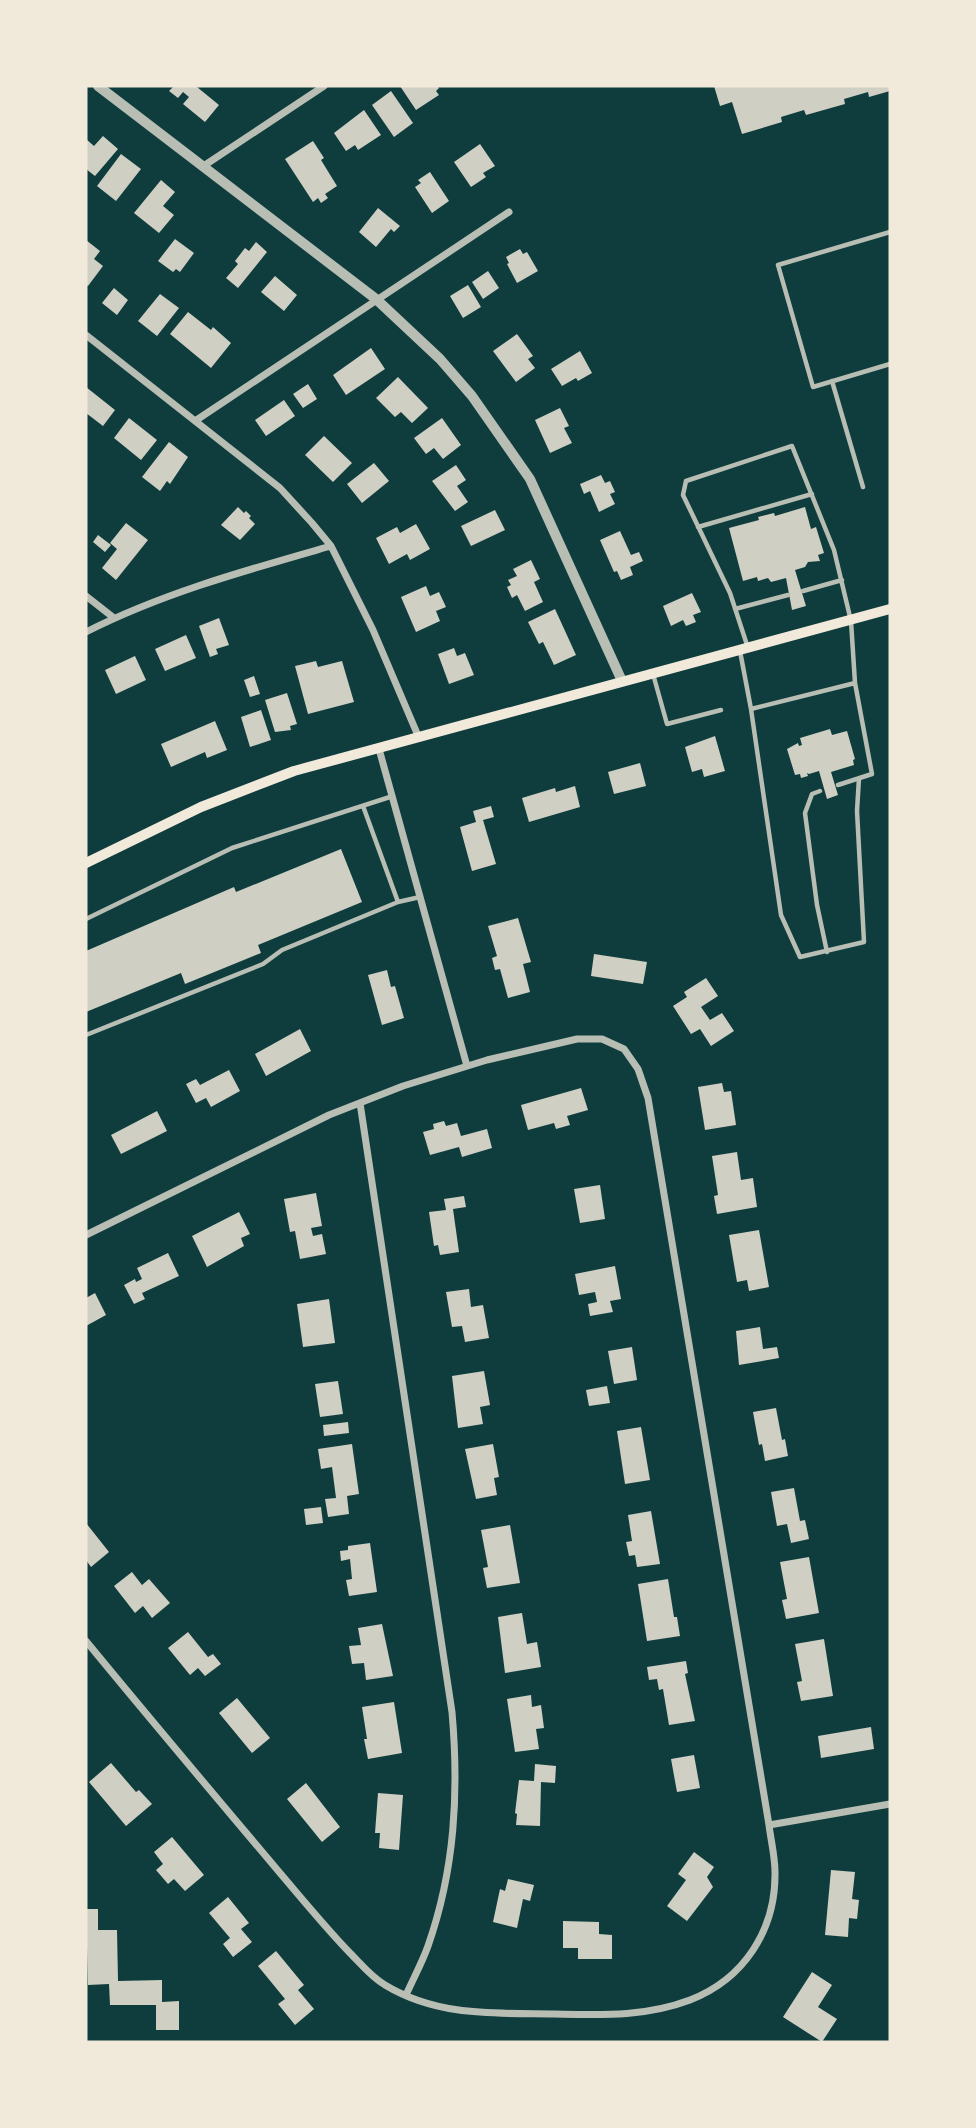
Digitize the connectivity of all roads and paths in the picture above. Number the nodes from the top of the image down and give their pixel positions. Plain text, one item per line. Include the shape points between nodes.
1 (98, 86) edge
2 (324, 86) edge
3 (202, 167) junction
4 (509, 212) dead end
5 (890, 232) edge
6 (376, 299) junction
7 (86, 335) edge
8 (890, 364) edge
9 (832, 382) junction
10 (195, 421) junction
11 (863, 487) dead end
12 (812, 494) junction
13 (698, 527) junction
14 (331, 546) junction
15 (842, 580) junction
16 (803, 591) dead end
17 (788, 595) dead end
18 (86, 596) edge
19 (735, 609) junction
20 (890, 609) edge
21 (114, 618) junction
22 (851, 621) junction
23 (86, 632) edge
24 (744, 649) junction
25 (653, 673) junction
26 (622, 681) junction
27 (855, 683) junction
28 (751, 709) junction
29 (721, 710) dead end
30 (419, 738) junction
31 (379, 749) junction
32 (859, 778) junction
33 (838, 785) dead end
34 (820, 791) dead end
35 (394, 796) junction
36 (363, 806) junction
37 (86, 863) edge
38 (422, 896) junction
39 (398, 902) junction
40 (86, 919) edge
41 (827, 952) junction
42 (86, 1035) edge
43 (467, 1066) junction
44 (360, 1103) junction
45 (86, 1235) edge
46 (86, 1641) edge
47 (890, 1804) edge
48 (769, 1825) junction
49 (406, 1995) junction

1 - 3 street
2 - 3 street
3 - 6 street
4 - 6 street
5 - 9 lane via 778,265 813,387
6 - 10 street
6 - 26 street via 472,396 530,479
7 - 10 street
8 - 9 lane
9 - 11 lane
10 - 14 street via 280,488
12 - 13 lane
12 - 13 lane via 792,446 687,481 683,495
12 - 15 lane
13 - 19 lane
14 - 21 street via 222,577
14 - 30 street
15 - 16 lane
15 - 22 lane
17 - 19 lane
18 - 21 street
19 - 24 lane
20 - 22 main road
21 - 23 street
22 - 24 main road
22 - 27 lane
24 - 25 main road
24 - 28 lane
25 - 26 main road
25 - 29 lane via 667,724
26 - 30 main road
27 - 28 lane
27 - 32 lane via 872,774
28 - 41 lane via 781,915 800,957
30 - 31 main road
31 - 35 street
31 - 37 main road via 294,771 212,802
32 - 33 lane
32 - 41 lane via 864,942
34 - 41 lane via 812,794 805,813
35 - 36 lane
35 - 38 street
36 - 39 lane
36 - 40 lane via 232,848
38 - 39 lane
38 - 43 street
39 - 42 lane via 282,950 263,964
43 - 44 street
43 - 48 street via 577,1039 608,1041 624,1049 635,1063 648,1098
44 - 45 street
44 - 49 street via 457,1765 456,1810 440,1908
46 - 49 street via 324,1925 373,1977
47 - 48 street
48 - 49 street via 775,1871 766,1928 757,1948 723,1984 707,1993 660,2010 626,2015 468,2012 438,2008

